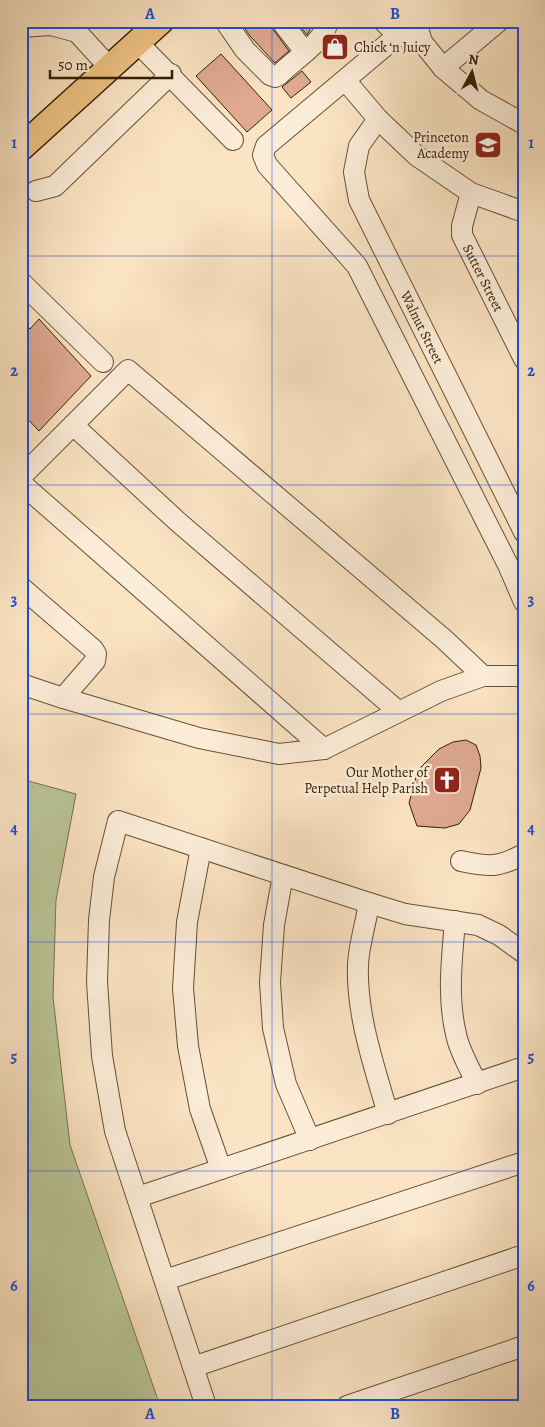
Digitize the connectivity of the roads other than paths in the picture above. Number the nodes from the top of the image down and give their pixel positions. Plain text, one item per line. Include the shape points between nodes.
1 (161, 21) edge
2 (225, 21) edge
3 (281, 21) edge
4 (328, 21) edge
5 (383, 21) edge
6 (415, 21) edge
7 (499, 21) edge
8 (21, 27) edge
9 (398, 35) junction
10 (138, 42) junction
11 (422, 42) junction
12 (305, 52) junction
13 (109, 67) junction
14 (443, 68) junction
15 (171, 74) junction
16 (345, 80) junction
17 (378, 119) junction
18 (524, 124) edge
19 (234, 140) dead end
20 (21, 148) edge
21 (36, 192) dead end
22 (471, 193) junction
23 (524, 212) edge
24 (21, 282) edge
25 (524, 359) edge
26 (103, 362) dead end
27 (73, 425) junction
28 (21, 477) edge
29 (21, 483) edge
30 (524, 532) edge
31 (21, 587) edge
32 (524, 602) edge
33 (483, 676) junction
34 (524, 676) edge
35 (21, 684) edge
36 (63, 698) junction
37 (398, 711) junction
38 (324, 749) junction
39 (201, 848) junction
40 (524, 854) edge
41 (462, 861) dead end
42 (283, 875) junction
43 (369, 903) junction
44 (455, 921) junction
45 (524, 953) edge
46 (524, 1067) edge
47 (477, 1084) junction
48 (388, 1114) junction
49 (310, 1140) junction
50 (524, 1162) edge
51 (221, 1169) junction
52 (138, 1197) junction
53 (524, 1255) edge
54 (165, 1280) junction
55 (524, 1346) edge
56 (193, 1367) junction
57 (206, 1406) edge
58 (347, 1406) edge

1 - 10 main road
2 - 12 street via 245,50 275,77
3 - 12 street
4 - 12 street via 327,29
5 - 9 street
6 - 9 street
6 - 11 street
7 - 14 street
8 - 13 street via 51,25 76,32
9 - 11 street
9 - 16 street
10 - 13 main road
10 - 15 street
11 - 14 street
13 - 20 main road
14 - 18 street via 481,100
15 - 19 street
15 - 21 street via 55,186
16 - 17 street
16 - 32 street via 266,146 263,155 267,165 357,266
17 - 22 street via 417,156
17 - 30 street, Walnut Street via 359,146 354,172 359,200
22 - 23 street
22 - 25 street, Sutter Street via 462,235
24 - 26 street
27 - 28 street
27 - 33 street via 128,370
27 - 37 street via 177,521
29 - 38 street
31 - 36 street via 96,654 94,661
33 - 34 street
33 - 37 street
35 - 36 street
36 - 38 street via 199,738 279,754
37 - 38 street
39 - 42 street
39 - 51 street via 187,922 183,988 188,1046 200,1109
39 - 52 street via 118,821 104,877 97,982 102,1056 115,1131
40 - 41 street via 489,866
42 - 43 street
42 - 49 street via 273,935 270,982 273,1028 286,1084
43 - 44 street via 405,914
43 - 48 street via 358,964 361,1007
44 - 45 street via 478,925
44 - 47 street via 451,992 456,1035
46 - 47 street
47 - 48 street
48 - 49 street
49 - 51 street
50 - 54 street
51 - 52 street
52 - 54 street
53 - 56 street
54 - 56 street
55 - 58 street
56 - 57 street

